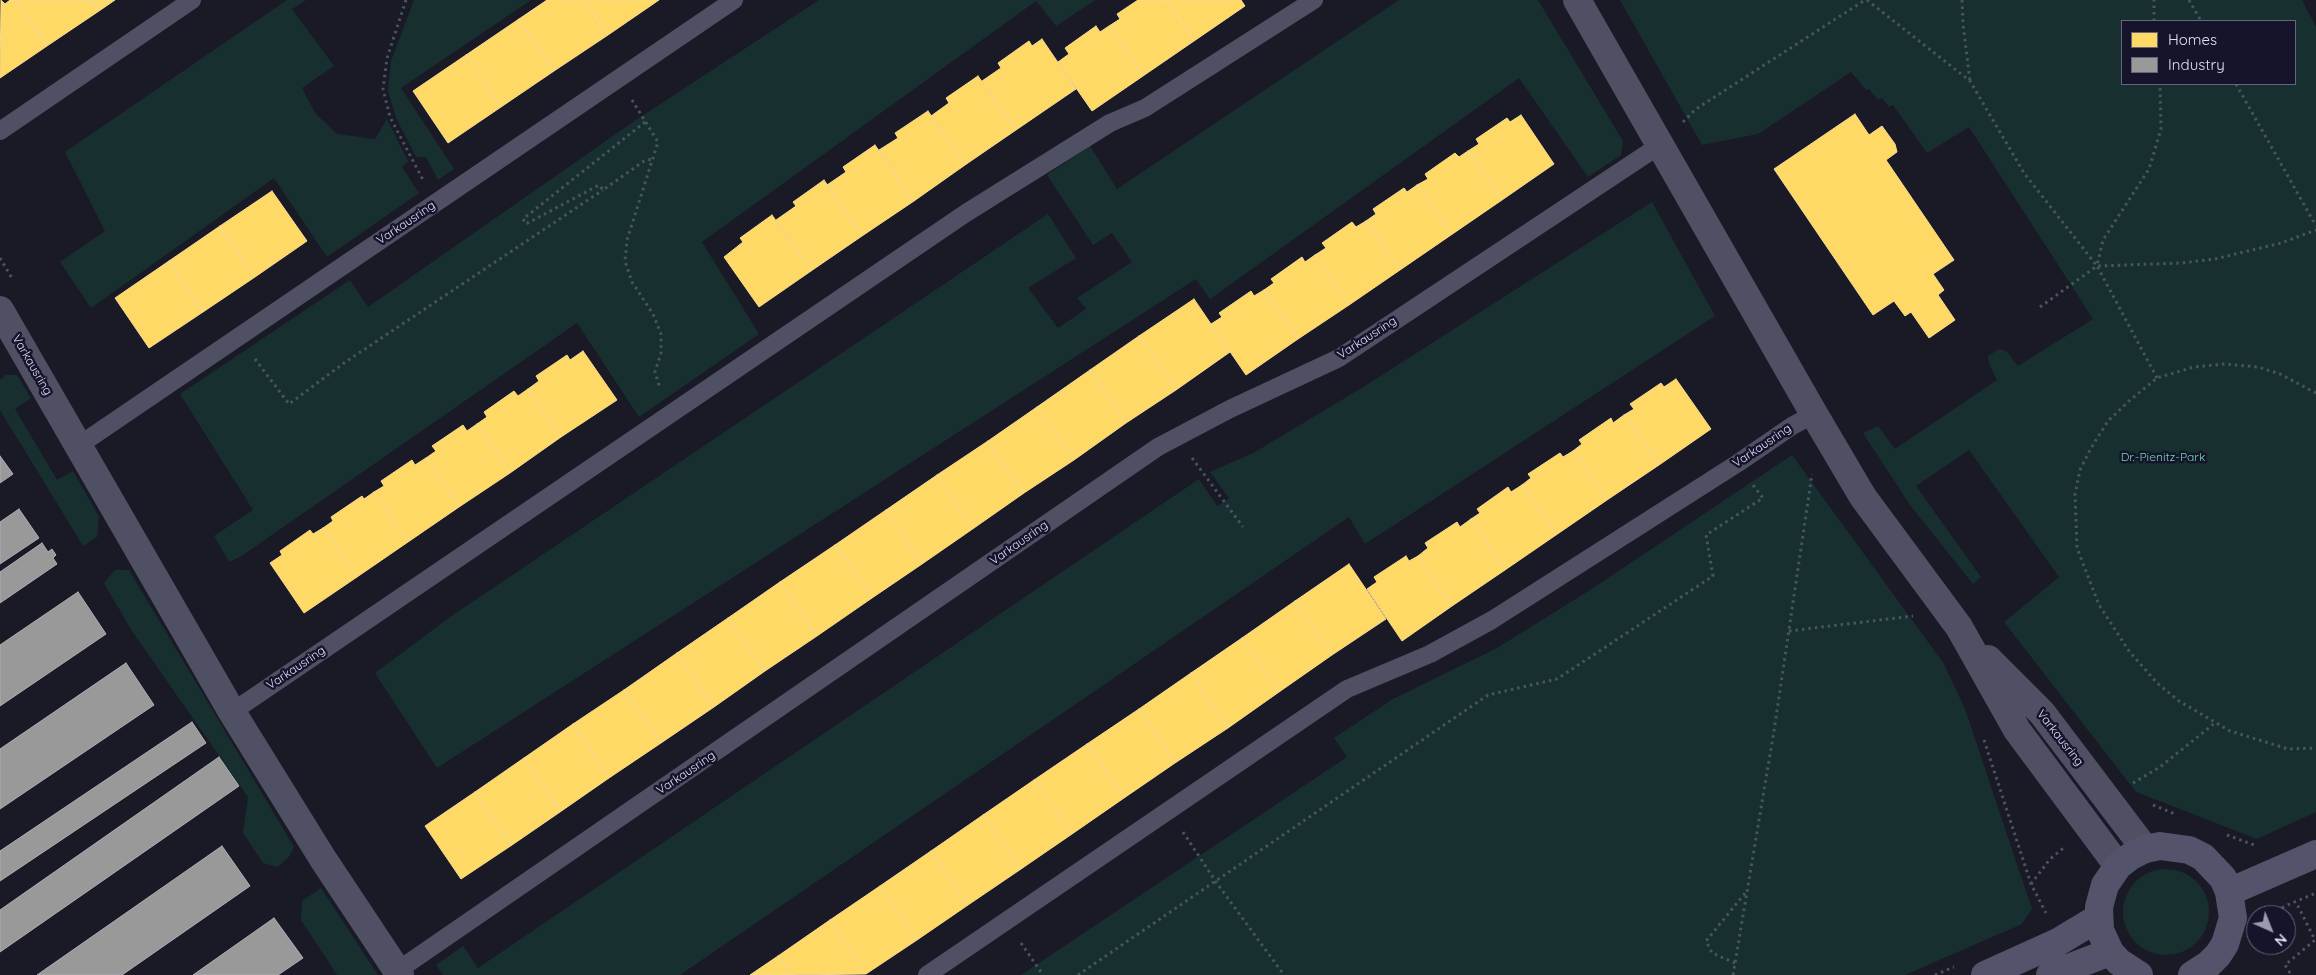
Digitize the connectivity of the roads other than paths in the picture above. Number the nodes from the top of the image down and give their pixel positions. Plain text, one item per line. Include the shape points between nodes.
1 (192, 0) edge
2 (734, 0) edge
3 (1314, 0) edge
4 (1577, 0) edge
5 (0, 131) edge
6 (1660, 145) junction
7 (0, 310) edge
8 (1814, 414) junction
9 (78, 446) junction
10 (1964, 635) junction
11 (232, 712) junction
12 (2145, 849) junction
13 (2316, 854) edge
14 (2118, 866) junction
15 (2229, 892) junction
16 (2098, 918) junction
17 (2110, 952) junction
18 (398, 973) edge
19 (928, 975) edge
20 (1985, 975) edge
21 (2050, 975) edge
22 (2139, 975) edge
23 (2192, 975) edge

1 - 5 lane
2 - 9 lane, Varkausring
3 - 11 lane, Varkausring via 1145,108 1110,123 1036,167
4 - 6 street, Varkausring
6 - 8 street, Varkausring
6 - 18 lane, Varkausring via 1339,358 1230,409 1150,453
7 - 9 street, Varkausring
8 - 10 street, Varkausring via 1863,497
8 - 19 lane, Varkausring via 1492,620 1430,654 1347,689
9 - 11 street, Varkausring
10 - 12 street, Varkausring via 2042,713
10 - 14 street, Varkausring via 2017,730
11 - 18 street, Varkausring
12 - 14 main road
12 - 15 main road via 2175,847 2203,857 2223,878
13 - 15 main road
14 - 16 main road via 2100,895
15 - 23 main road via 2233,918 2226,944 2209,964
16 - 17 main road
16 - 20 main road via 2058,942
17 - 21 main road
17 - 22 main road

